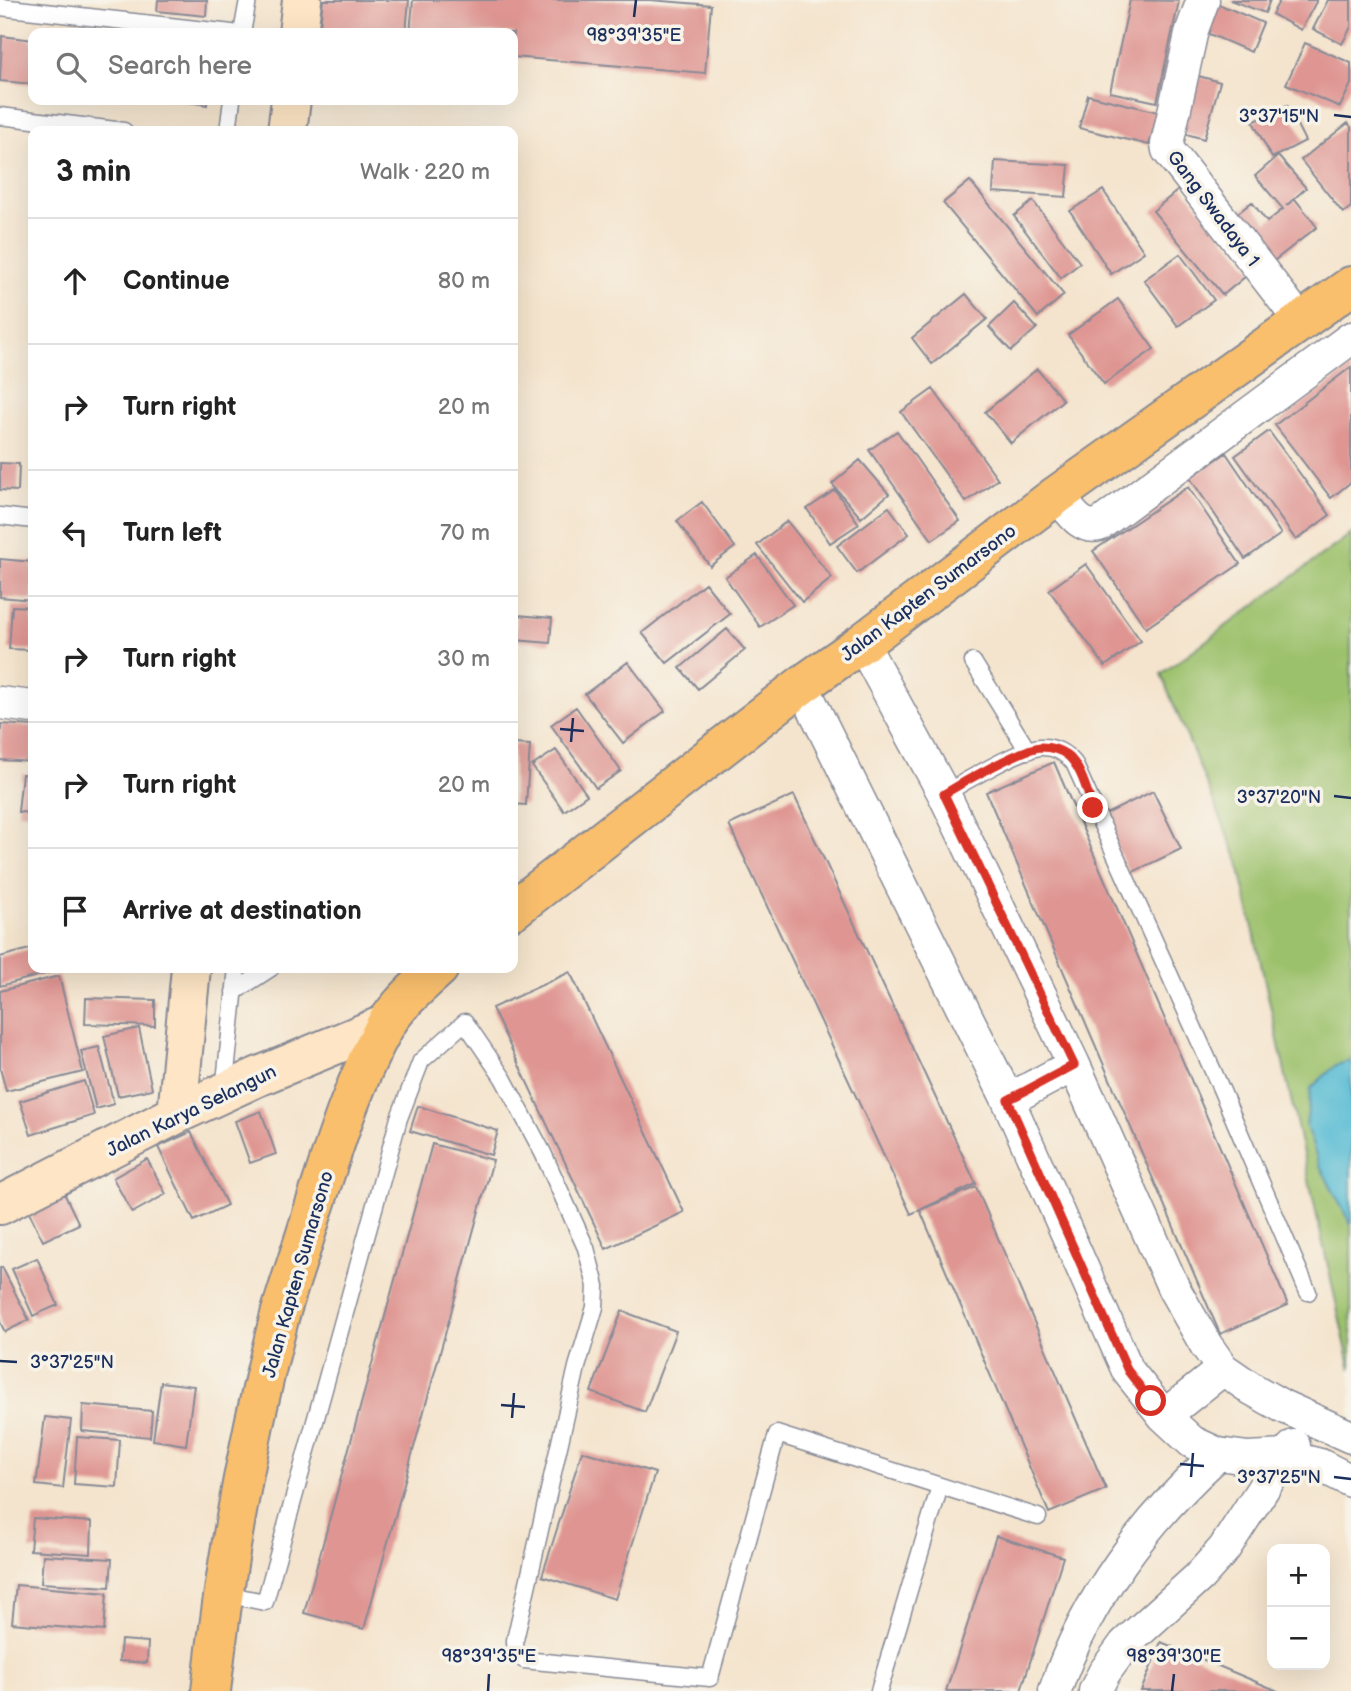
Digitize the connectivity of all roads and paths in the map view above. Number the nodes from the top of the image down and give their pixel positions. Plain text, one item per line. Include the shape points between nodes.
1 (248, 0) edge
2 (302, 0) edge
3 (1203, 0) edge
4 (0, 7) edge
5 (187, 28) edge
6 (243, 28) edge
7 (299, 28) edge
8 (231, 105) edge
9 (290, 105) edge
10 (0, 116) edge
11 (83, 126) edge
12 (229, 126) edge
13 (288, 126) edge
14 (1351, 286) edge
15 (1297, 326) junction
16 (1351, 338) edge
17 (1319, 362) junction
18 (1057, 495) junction
19 (0, 516) edge
20 (28, 519) edge
21 (862, 643) junction
22 (973, 662) dead end
23 (802, 685) junction
24 (0, 703) edge
25 (28, 706) edge
26 (1028, 751) junction
27 (944, 794) junction
28 (518, 906) edge
29 (191, 973) edge
30 (236, 973) edge
31 (263, 973) edge
32 (434, 973) edge
33 (234, 992) junction
34 (386, 1024) junction
35 (1074, 1065) junction
36 (224, 1092) junction
37 (1008, 1100) junction
38 (177, 1114) junction
39 (0, 1205) edge
40 (1308, 1292) dead end
41 (1223, 1369) junction
42 (1164, 1416) junction
43 (1317, 1422) junction
44 (1351, 1437) edge
45 (1218, 1454) junction
46 (1284, 1456) junction
47 (1351, 1481) edge
48 (940, 1486) junction
49 (1038, 1517) dead end
50 (222, 1594) junction
51 (211, 1691) edge
52 (879, 1691) edge
53 (1055, 1691) edge
54 (1095, 1691) edge

1 - 6 lane
2 - 7 main road
3 - 15 street, Gang Swadaya 1 via 1192,30 1168,150
4 - 5 lane
8 - 12 lane
9 - 13 main road
10 - 11 lane
14 - 15 highway, Jalan Kapten Sumarsono
15 - 17 street
15 - 18 highway, Jalan Kapten Sumarsono
16 - 17 street
17 - 18 street via 1099,525 1081,523
18 - 21 highway, Jalan Kapten Sumarsono
19 - 20 lane
21 - 23 highway, Jalan Kapten Sumarsono
21 - 27 street
22 - 26 lane
23 - 28 highway, Jalan Kapten Sumarsono
23 - 37 street
24 - 25 street
26 - 27 lane
26 - 40 lane via 1050,748 1074,763
27 - 35 street
29 - 38 main road
30 - 33 lane
31 - 33 lane
32 - 34 highway, Jalan Kapten Sumarsono
33 - 36 lane
34 - 36 main road, Jalan Karya Selangun
34 - 50 highway, Jalan Kapten Sumarsono via 338,1131 281,1315
35 - 37 street
35 - 41 street via 1174,1289
36 - 38 main road, Jalan Karya Selangun
37 - 42 street via 1128,1371
38 - 39 main road, Jalan Karya Selangun
41 - 42 street
41 - 43 street
42 - 45 street via 1192,1442
43 - 44 street
43 - 46 street
45 - 46 street
45 - 53 street via 1156,1516 1122,1559 1086,1617
46 - 47 street via 1320,1465
46 - 54 street via 1224,1549 1125,1644
48 - 49 lane
48 - 50 lane via 778,1434 710,1678 518,1656 515,1640 596,1307 596,1286 586,1248 543,1153 503,1078 465,1022 421,1061 399,1118 265,1602
48 - 52 lane
50 - 51 highway, Jalan Kapten Sumarsono

